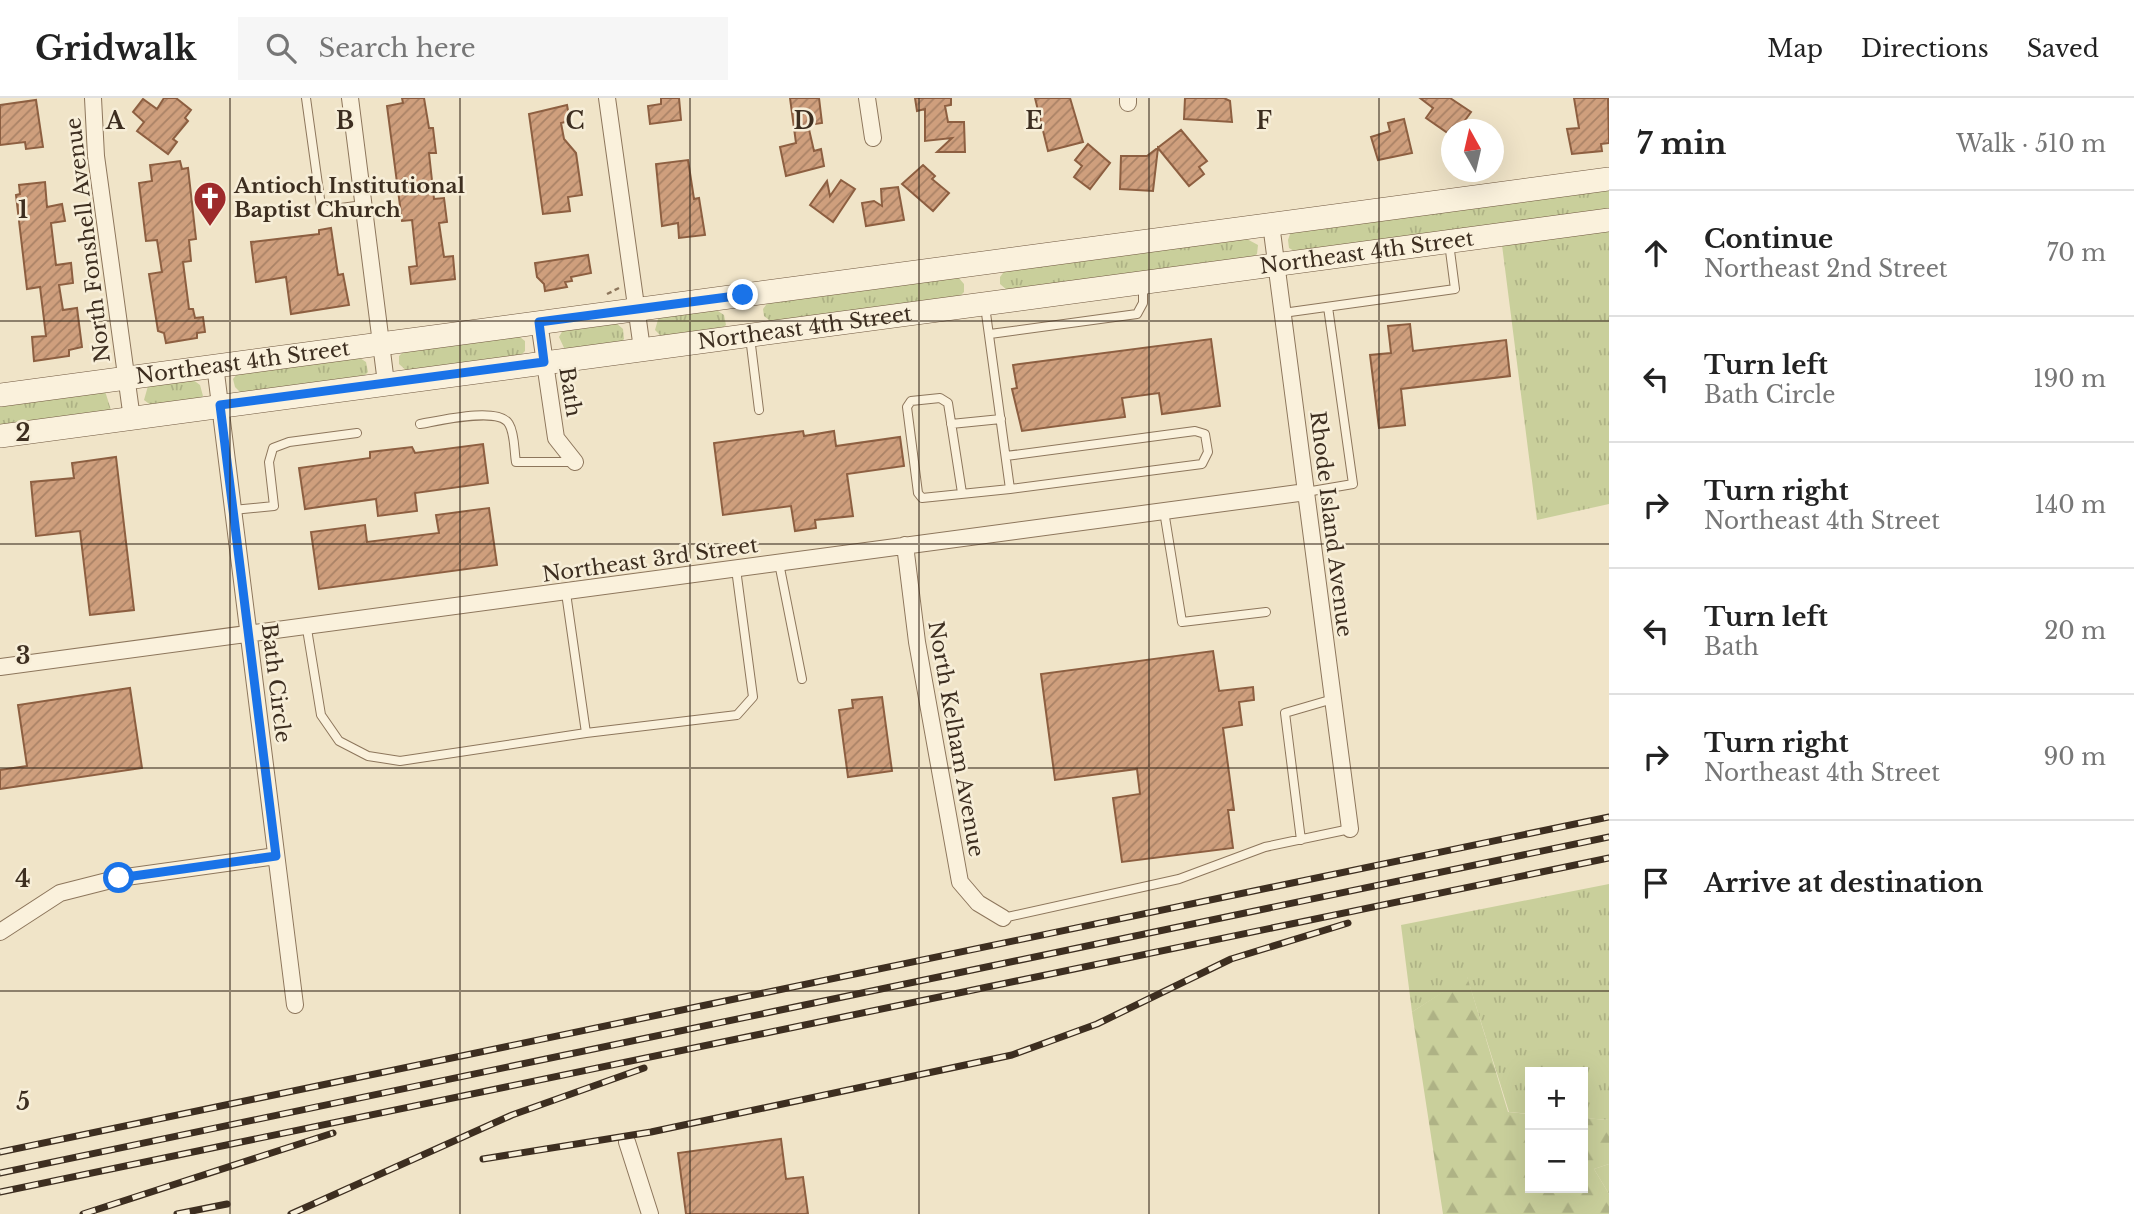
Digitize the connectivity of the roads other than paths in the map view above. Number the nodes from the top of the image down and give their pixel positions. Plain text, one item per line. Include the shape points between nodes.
1 (93, 98) edge
2 (306, 98) edge
3 (350, 98) edge
4 (607, 98) edge
5 (867, 98) edge
6 (873, 138) dead end
7 (1609, 179) edge
8 (363, 205) junction
9 (1609, 220) edge
10 (1271, 224) junction
11 (1448, 241) junction
12 (981, 263) junction
13 (1277, 264) junction
14 (1143, 282) junction
15 (743, 295) junction
16 (985, 303) junction
17 (1328, 307) junction
18 (637, 309) junction
19 (1283, 313) junction
20 (539, 322) junction
21 (989, 334) junction
22 (749, 335) junction
23 (380, 343) junction
24 (642, 349) junction
25 (544, 362) junction
26 (215, 365) junction
27 (126, 377) junction
28 (386, 383) junction
29 (0, 395) edge
30 (220, 405) junction
31 (759, 410) dead end
32 (132, 419) junction
33 (1001, 419) junction
34 (420, 424) dead end
35 (951, 424) junction
36 (357, 433) dead end
37 (0, 436) edge
38 (1006, 456) junction
39 (575, 462) joint
40 (1010, 489) junction
41 (1306, 492) junction
42 (962, 493) junction
43 (233, 510) junction
44 (1164, 511) junction
45 (905, 545) junction
46 (779, 563) junction
47 (736, 569) junction
48 (566, 593) junction
49 (1266, 612) dead end
50 (307, 629) junction
51 (249, 636) junction
52 (0, 667) edge
53 (802, 679) dead end
54 (1333, 699) junction
55 (586, 733) junction
56 (1350, 829) joint
57 (1301, 840) junction
58 (276, 856) junction
59 (1003, 918) joint
60 (0, 932) edge
61 (295, 1005) dead end
62 (627, 1142) dead end
63 (650, 1214) edge

1 - 27 street, North Fonshell Avenue via 96,156
2 - 8 lane via 321,206 326,210
3 - 8 street
4 - 18 street
5 - 6 street
7 - 10 main road, Northeast 4th Street
8 - 23 street
9 - 11 main road, Northeast 4th Street
10 - 12 main road, Northeast 4th Street
10 - 13 street, Rhode Island Avenue
11 - 13 main road, Northeast 4th Street
11 - 17 lane via 1455,289
12 - 15 main road, Northeast 4th Street
12 - 16 main road
13 - 14 main road, Northeast 4th Street
13 - 19 street, Rhode Island Avenue
14 - 16 main road, Northeast 4th Street
14 - 21 lane via 1143,303 1137,314
15 - 18 main road, Northeast 4th Street
15 - 22 main road
16 - 21 lane
16 - 22 main road, Northeast 4th Street
17 - 19 lane
17 - 41 lane via 1353,484
18 - 20 main road, Northeast 4th Street
18 - 24 street
19 - 41 street, Rhode Island Avenue
20 - 23 main road, Northeast 4th Street
20 - 25 street, Bath
21 - 33 lane
22 - 24 main road, Northeast 4th Street
22 - 31 lane
23 - 26 main road, Northeast 4th Street
23 - 28 street
24 - 25 main road, Northeast 4th Street
25 - 28 main road, Northeast 4th Street
25 - 39 street, Bath via 556,438
26 - 27 main road, Northeast 4th Street
26 - 30 street, Bath Circle
27 - 29 main road, Northeast 4th Street
27 - 32 street, North Fonshell Avenue
28 - 30 main road, Northeast 4th Street
30 - 32 main road, Northeast 4th Street
30 - 43 street, Bath Circle
32 - 37 main road, Northeast 4th Street
33 - 35 lane
33 - 38 lane
34 - 39 lane via 500,416 511,427 516,462
35 - 42 lane
35 - 42 lane via 948,403 940,397 911,401 907,407 918,493 922,498
36 - 43 lane via 273,448 269,462 274,506
38 - 40 lane
38 - 40 lane via 1195,431 1205,434 1208,452 1202,464
40 - 42 lane
41 - 44 street, Northeast 3rd Street
41 - 54 street, Rhode Island Avenue
43 - 51 street, Bath Circle
44 - 45 street, Northeast 3rd Street
44 - 49 lane via 1182,622
45 - 46 street, Northeast 3rd Street
45 - 59 street, North Kelham Avenue via 917,642 960,882 978,904
46 - 47 street, Northeast 3rd Street
46 - 53 lane
47 - 48 street, Northeast 3rd Street
47 - 55 lane via 753,697 737,715
48 - 50 street, Northeast 3rd Street
48 - 55 lane
50 - 51 street, Northeast 3rd Street
50 - 55 lane via 321,715 339,741 368,756 400,761
51 - 52 street, Northeast 3rd Street
51 - 58 street, Bath Circle
54 - 56 street, Rhode Island Avenue
54 - 57 lane via 1285,713
56 - 57 lane
57 - 59 lane via 1265,847 1179,879
58 - 60 street via 119,878 60,893
58 - 61 street, Bath Circle
62 - 63 street

